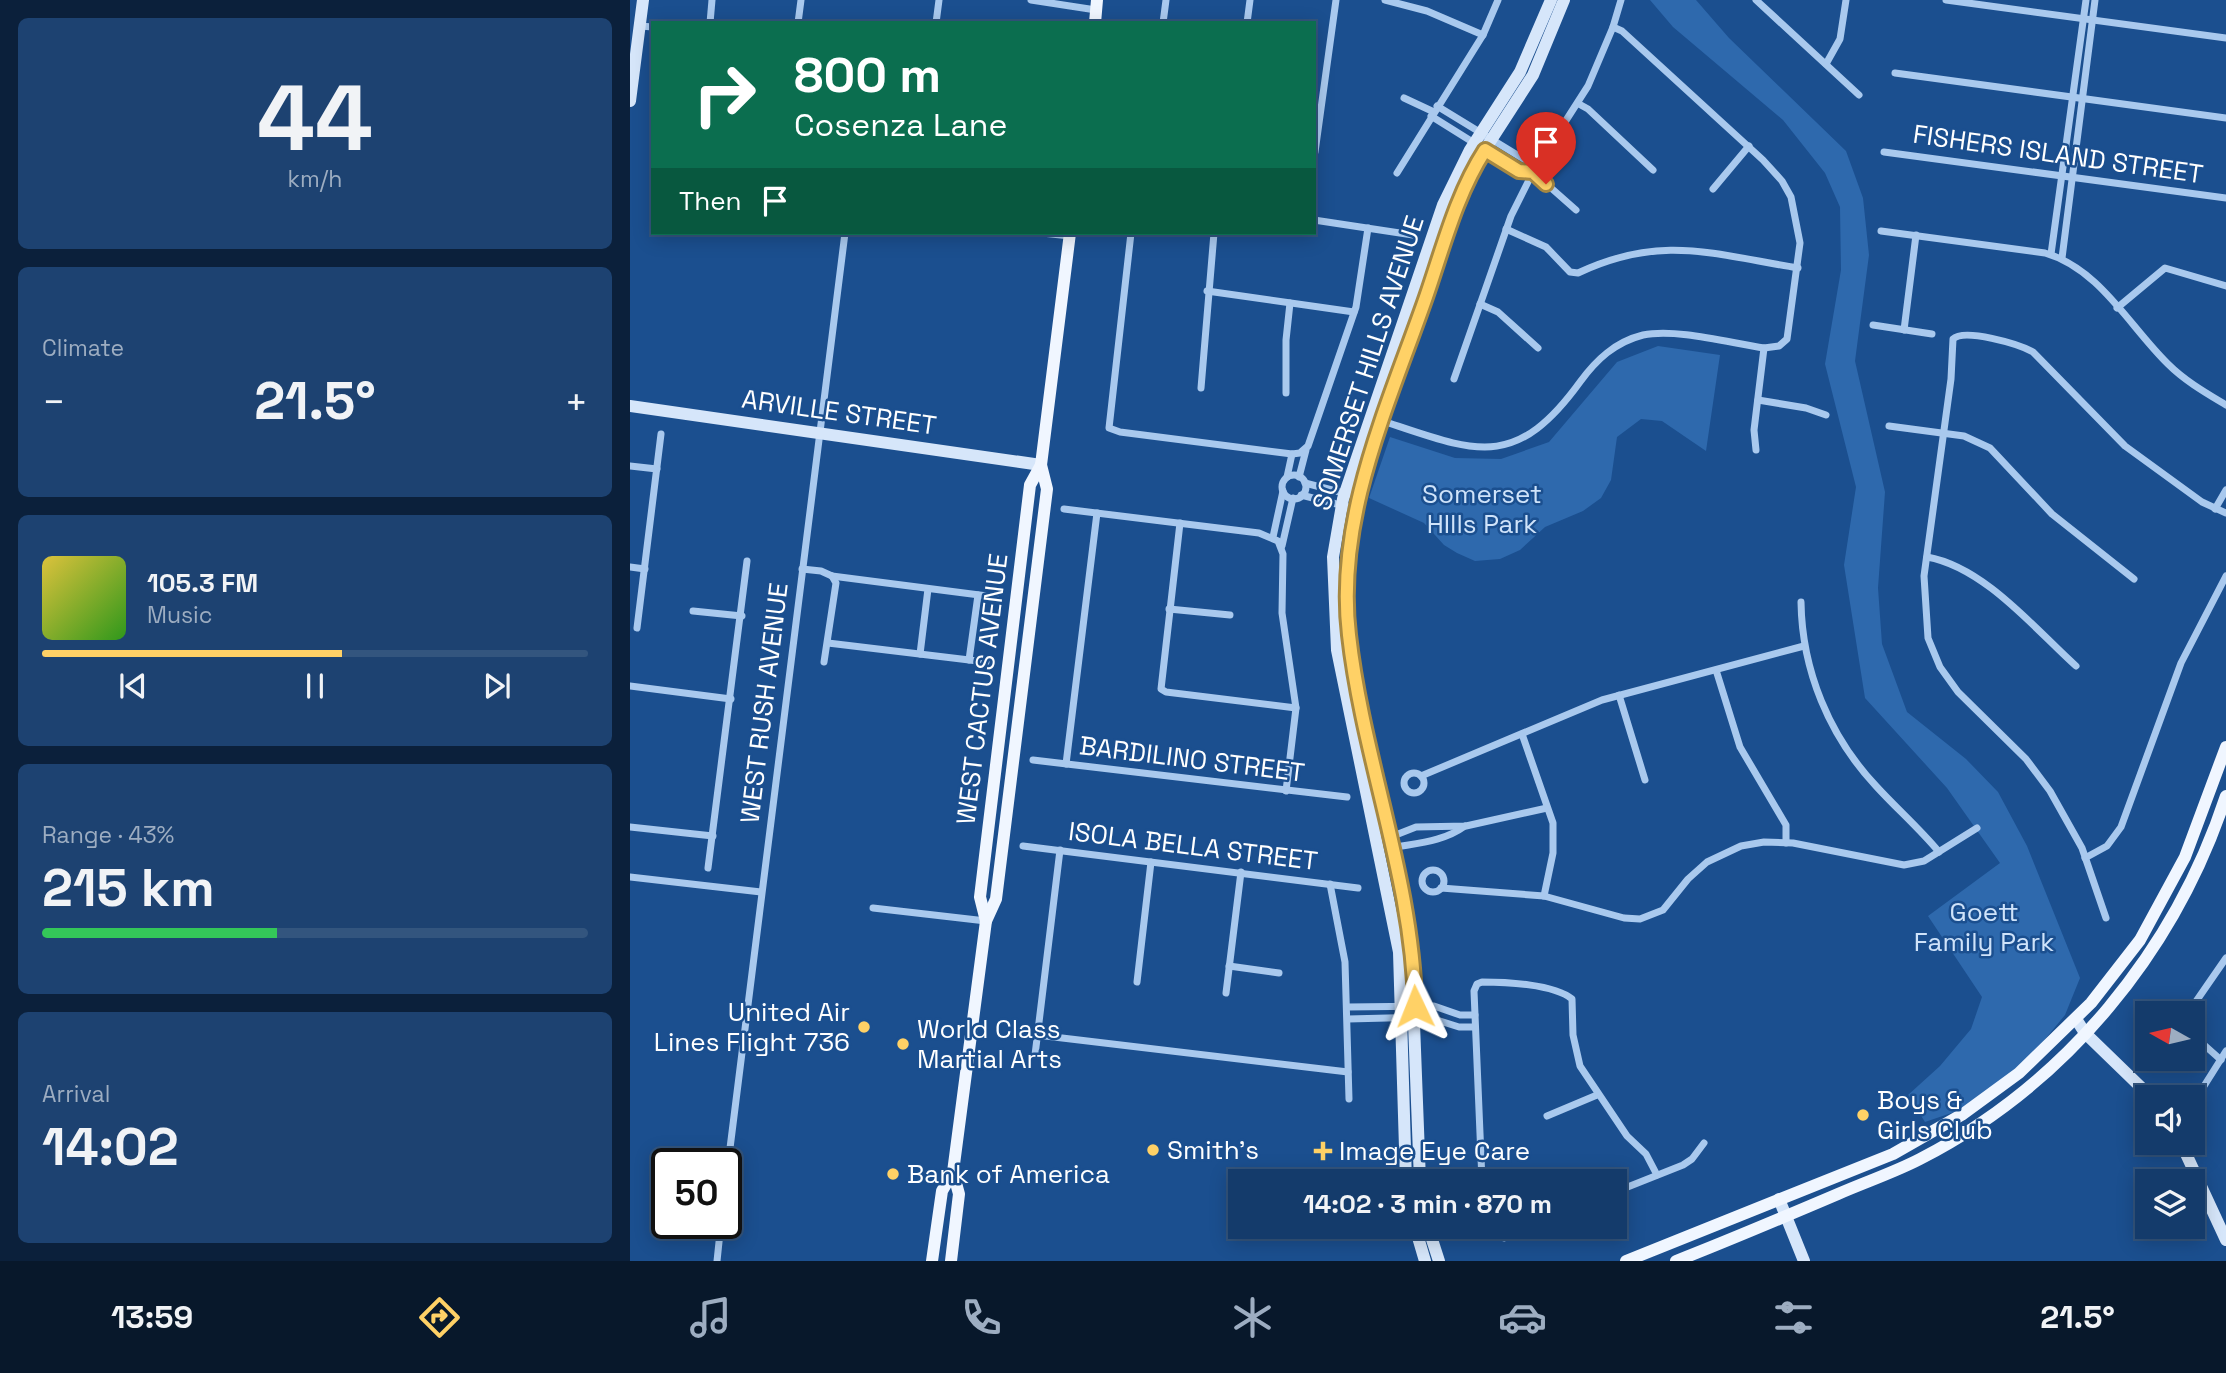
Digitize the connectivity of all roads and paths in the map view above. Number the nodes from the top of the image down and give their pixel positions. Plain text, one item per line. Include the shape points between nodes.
1 (643, 0) edge
2 (712, 0) edge
3 (801, 0) edge
4 (939, 0) edge
5 (1031, 0) edge
6 (1166, 0) edge
7 (1250, 0) edge
8 (1336, 0) edge
9 (1385, 0) edge
10 (1498, 0) edge
11 (1550, 0) edge
12 (1564, 0) edge
13 (1621, 0) edge
14 (1756, 0) edge
15 (1846, 0) edge
16 (1946, 0) edge
17 (2086, 0) edge
18 (2095, 0) edge
19 (1096, 11) edge
20 (2088, 19) junction
21 (710, 21) edge
22 (798, 21) edge
23 (936, 21) edge
24 (1163, 21) edge
25 (1247, 21) edge
26 (646, 27) edge
27 (1613, 27) junction
28 (1483, 35) junction
29 (2226, 38) edge
30 (1826, 64) junction
31 (1895, 73) dead end
32 (1859, 95) dead end
33 (1404, 98) dead end
34 (2078, 98) junction
35 (630, 101) edge
36 (1578, 104) junction
37 (1434, 111) junction
38 (2226, 118) edge
39 (1482, 142) junction
40 (1316, 145) edge
41 (1749, 146) junction
42 (1884, 152) dead end
43 (1653, 170) dead end
44 (1533, 172) junction
45 (1397, 173) dead end
46 (2067, 176) junction
47 (1713, 189) dead end
48 (2226, 198) edge
49 (1576, 210) dead end
50 (1316, 220) edge
51 (1368, 228) junction
52 (1506, 229) junction
53 (1881, 231) dead end
54 (1413, 234) dead end
55 (845, 235) edge
56 (1070, 235) edge
57 (1131, 235) edge
58 (1214, 235) edge
59 (1916, 235) junction
60 (2051, 254) junction
61 (2062, 258) junction
62 (1798, 268) junction
63 (2226, 286) edge
64 (1207, 291) junction
65 (1290, 303) junction
66 (1480, 304) junction
67 (2118, 307) junction
68 (1354, 312) junction
69 (1873, 325) dead end
70 (1904, 330) junction
71 (1932, 334) dead end
72 (1538, 348) dead end
73 (1764, 348) junction
74 (1454, 379) dead end
75 (1200, 388) dead end
76 (1286, 393) dead end
77 (1758, 400) junction
78 (2226, 405) edge
79 (630, 406) edge
80 (1826, 415) dead end
81 (1377, 419) junction
82 (1889, 426) dead end
83 (818, 432) junction
84 (1943, 433) junction
85 (661, 435) dead end
86 (1756, 450) dead end
87 (1299, 452) junction
88 (1041, 465) junction
89 (630, 466) edge
90 (657, 469) junction
91 (1287, 477) junction
92 (1302, 480) junction
93 (2226, 490) edge
94 (1283, 491) junction
95 (1297, 497) junction
96 (1344, 499) junction
97 (1357, 503) junction
98 (1064, 509) dead end
99 (2215, 509) junction
100 (1097, 513) junction
101 (2226, 513) edge
102 (1180, 523) junction
103 (1278, 541) junction
104 (1927, 557) junction
105 (747, 561) dead end
106 (630, 567) edge
107 (645, 569) junction
108 (802, 569) junction
109 (832, 576) junction
110 (2226, 576) edge
111 (2134, 579) dead end
112 (929, 589) junction
113 (978, 595) junction
114 (995, 597) dead end
115 (1801, 602) dead end
116 (1169, 609) junction
117 (692, 611) dead end
118 (1230, 615) dead end
119 (742, 616) junction
120 (637, 628) dead end
121 (828, 643) junction
122 (1804, 646) junction
123 (920, 654) junction
124 (969, 660) junction
125 (824, 662) dead end
126 (986, 663) dead end
127 (2076, 666) dead end
128 (1716, 670) junction
129 (630, 686) edge
130 (1619, 695) junction
131 (731, 699) junction
132 (1296, 708) junction
133 (1522, 734) junction
134 (2226, 747) edge
135 (1033, 760) dead end
136 (1066, 764) junction
137 (1421, 776) dead end
138 (1645, 780) dead end
139 (1286, 791) junction
140 (2210, 796) junction
141 (1347, 797) dead end
142 (2225, 801) edge
143 (1547, 808) junction
144 (1466, 826) junction
145 (630, 827) edge
146 (1977, 828) dead end
147 (713, 836) junction
148 (1390, 843) junction
149 (1786, 843) junction
150 (1378, 845) junction
151 (1023, 846) dead end
152 (1060, 850) junction
153 (1940, 852) junction
154 (2085, 858) junction
155 (1151, 862) junction
156 (708, 868) dead end
157 (1241, 872) junction
158 (630, 877) edge
159 (1330, 884) junction
160 (1358, 888) dead end
161 (1441, 888) dead end
162 (761, 892) junction
163 (1544, 896) junction
164 (873, 908) dead end
165 (2106, 918) dead end
166 (986, 920) junction
167 (2226, 958) edge
168 (1229, 966) junction
169 (1279, 973) dead end
170 (1137, 982) dead end
171 (1226, 993) dead end
172 (2196, 1001) edge
173 (1348, 1007) junction
174 (1409, 1012) junction
175 (1475, 1015) junction
176 (1348, 1019) junction
177 (2076, 1019) junction
178 (1475, 1027) junction
179 (2085, 1033) junction
180 (1037, 1035) junction
181 (2205, 1046) edge
182 (2226, 1052) edge
183 (1035, 1055) dead end
184 (2221, 1060) junction
185 (1349, 1072) junction
186 (2139, 1085) edge
187 (2205, 1085) edge
188 (1597, 1095) junction
189 (1349, 1099) dead end
190 (1546, 1116) dead end
191 (1704, 1143) dead end
192 (1411, 1144) junction
193 (730, 1148) edge
194 (2187, 1155) edge
195 (1408, 1169) edge
196 (1417, 1169) edge
197 (1481, 1169) edge
198 (953, 1172) junction
199 (1657, 1175) junction
200 (1627, 1187) edge
201 (1779, 1199) junction
202 (1786, 1217) junction
203 (719, 1239) edge
204 (1419, 1239) edge
205 (1432, 1239) edge
206 (2226, 1240) edge
207 (717, 1261) edge
208 (932, 1261) edge
209 (951, 1261) edge
210 (1425, 1261) edge
211 (1439, 1261) edge
212 (1626, 1261) edge
213 (1676, 1261) edge
214 (1804, 1261) edge

1 - 26 main road
2 - 21 street
3 - 22 street
4 - 23 street
5 - 19 street
6 - 24 street
7 - 25 street
8 - 40 street
9 - 28 street via 1427,10
10 - 28 street
11 - 39 main road, SOMERSET HILLS AVENUE via 1520,72
12 - 39 main road, SOMERSET HILLS AVENUE via 1533,75
13 - 27 street
14 - 30 street
15 - 30 street via 1839,39
16 - 20 street
17 - 20 street
18 - 20 street
20 - 29 street
20 - 34 street
26 - 35 main road
27 - 36 street
27 - 41 street
28 - 37 street
30 - 32 street
31 - 34 street
33 - 37 street
34 - 38 street
34 - 46 street
36 - 43 street
36 - 44 street
37 - 39 street
37 - 39 street
37 - 45 street
39 - 44 street via 1519,171
39 - 44 street via 1527,161
39 - 81 main road, SOMERSET HILLS AVENUE via 1443,205
41 - 47 street
41 - 62 street via 1791,197 1801,243
42 - 46 street, FISHERS ISLAND STREET
44 - 49 street
44 - 52 street
46 - 48 street, FISHERS ISLAND STREET
46 - 60 street
46 - 61 street
50 - 51 street
51 - 54 street
51 - 68 street
52 - 62 street via 1546,247 1570,272 1649,250 1687,250
52 - 66 street
53 - 59 street
55 - 83 street, WEST RUSH AVENUE
56 - 88 main road, WEST CACTUS AVENUE
57 - 87 street via 1109,428
58 - 64 street
59 - 60 street
59 - 70 street
60 - 61 street
61 - 67 street via 2085,273
62 - 73 street via 1788,334 1783,344
63 - 67 street via 2165,268
64 - 65 street
64 - 75 street
65 - 68 street
65 - 76 street
66 - 72 street via 1498,312
66 - 74 street
67 - 78 street via 2169,365
68 - 87 street
69 - 70 street
70 - 71 street
73 - 77 street
73 - 81 street via 1667,334 1626,341 1596,361 1544,426 1504,445 1457,445
77 - 80 street
77 - 86 street
79 - 83 main road, ARVILLE STREET
81 - 96 main road, SOMERSET HILLS AVENUE
81 - 97 main road, SOMERSET HILLS AVENUE
82 - 84 street
83 - 88 main road, ARVILLE STREET
83 - 108 street, WEST RUSH AVENUE
84 - 99 street via 1956,335 2005,341 2033,352 2125,446
84 - 104 street
84 - 111 street via 1990,448 2045,508
85 - 90 street
87 - 91 street
87 - 92 street
88 - 166 main road, WEST CACTUS AVENUE via 1047,489 996,899
89 - 90 street
90 - 107 street
91 - 92 street
91 - 94 street
92 - 95 street
92 - 96 street
93 - 99 street
94 - 95 street
94 - 103 street
95 - 96 street
95 - 103 street
96 - 97 street
96 - 97 street
96 - 150 main road, SOMERSET HILLS AVENUE via 1333,557 1334,631
97 - 148 main road, SOMERSET HILLS AVENUE via 1346,568 1348,634
98 - 100 street
99 - 101 street
100 - 102 street
100 - 136 street
102 - 103 street
102 - 116 street
103 - 132 street via 1282,613
104 - 127 street via 1973,575
104 - 154 street via 1925,623 1940,667 1970,706 2026,759 2050,790
105 - 119 street
106 - 107 street
107 - 120 street
108 - 109 street
108 - 162 street, WEST RUSH AVENUE
109 - 112 street
109 - 121 street via 836,583
110 - 154 street via 2174,681 2121,827 2107,846
112 - 113 street
112 - 123 street
113 - 114 street
113 - 124 street
115 - 122 street
116 - 118 street
116 - 132 street via 1161,689
117 - 119 street
119 - 131 street
121 - 123 street
121 - 125 street
122 - 128 street
122 - 153 street via 1822,702 1843,743 1876,786
123 - 124 street
124 - 126 street
128 - 130 street
128 - 149 street via 1740,747 1786,825
129 - 131 street
130 - 133 street
130 - 138 street
131 - 147 street
132 - 139 street
133 - 137 street
133 - 143 street
134 - 140 main road
135 - 136 street, BARDILINO STREET
136 - 139 street, BARDILINO STREET
139 - 141 street, BARDILINO STREET
140 - 142 street
140 - 177 main road via 2157,912 2122,965
142 - 179 main road via 2197,871 2165,929 2138,971
143 - 144 street
143 - 163 street via 1554,844
144 - 148 street via 1420,845
144 - 148 street via 1416,827
145 - 147 street
146 - 153 street
147 - 156 street
148 - 150 street
148 - 174 main road, SOMERSET HILLS AVENUE via 1411,945
149 - 153 street via 1904,865 1918,864
149 - 163 street via 1753,843 1719,855 1688,879 1663,910 1649,917 1624,918
150 - 174 main road, SOMERSET HILLS AVENUE
151 - 152 street, ISOLA BELLA STREET
152 - 155 street, ISOLA BELLA STREET
152 - 180 street
154 - 165 street
155 - 157 street, ISOLA BELLA STREET
155 - 170 street
157 - 159 street, ISOLA BELLA STREET
157 - 168 street
158 - 162 street
159 - 160 street, ISOLA BELLA STREET
159 - 173 street via 1344,955
161 - 163 street
162 - 193 street, WEST RUSH AVENUE
164 - 166 street
166 - 198 main road, WEST CACTUS AVENUE
167 - 172 street
168 - 169 street
168 - 171 street
173 - 174 street
173 - 176 street
174 - 175 street via 1434,1006
174 - 176 street
174 - 178 street via 1459,1027
174 - 192 main road, SOMERSET HILLS AVENUE
175 - 178 street
175 - 188 street via 1477,984 1520,984 1572,999 1576,1052
176 - 185 street
177 - 179 main road
177 - 201 main road via 2019,1073 1947,1125 1871,1164
178 - 197 street
179 - 186 main road
179 - 202 main road via 2040,1078 1982,1122 1900,1169
180 - 183 street
180 - 185 street
181 - 184 street
182 - 184 street
184 - 187 street
185 - 189 street
188 - 190 street
188 - 199 street via 1646,1154
191 - 199 street via 1692,1160
192 - 195 main road, SOMERSET HILLS AVENUE
192 - 196 main road, SOMERSET HILLS AVENUE
194 - 206 main road
198 - 208 main road, WEST CACTUS AVENUE via 942,1191
198 - 209 main road, WEST CACTUS AVENUE via 959,1194
199 - 200 street
201 - 202 main road
201 - 212 main road
202 - 213 main road
202 - 214 main road
203 - 207 street
204 - 210 main road
205 - 211 main road

